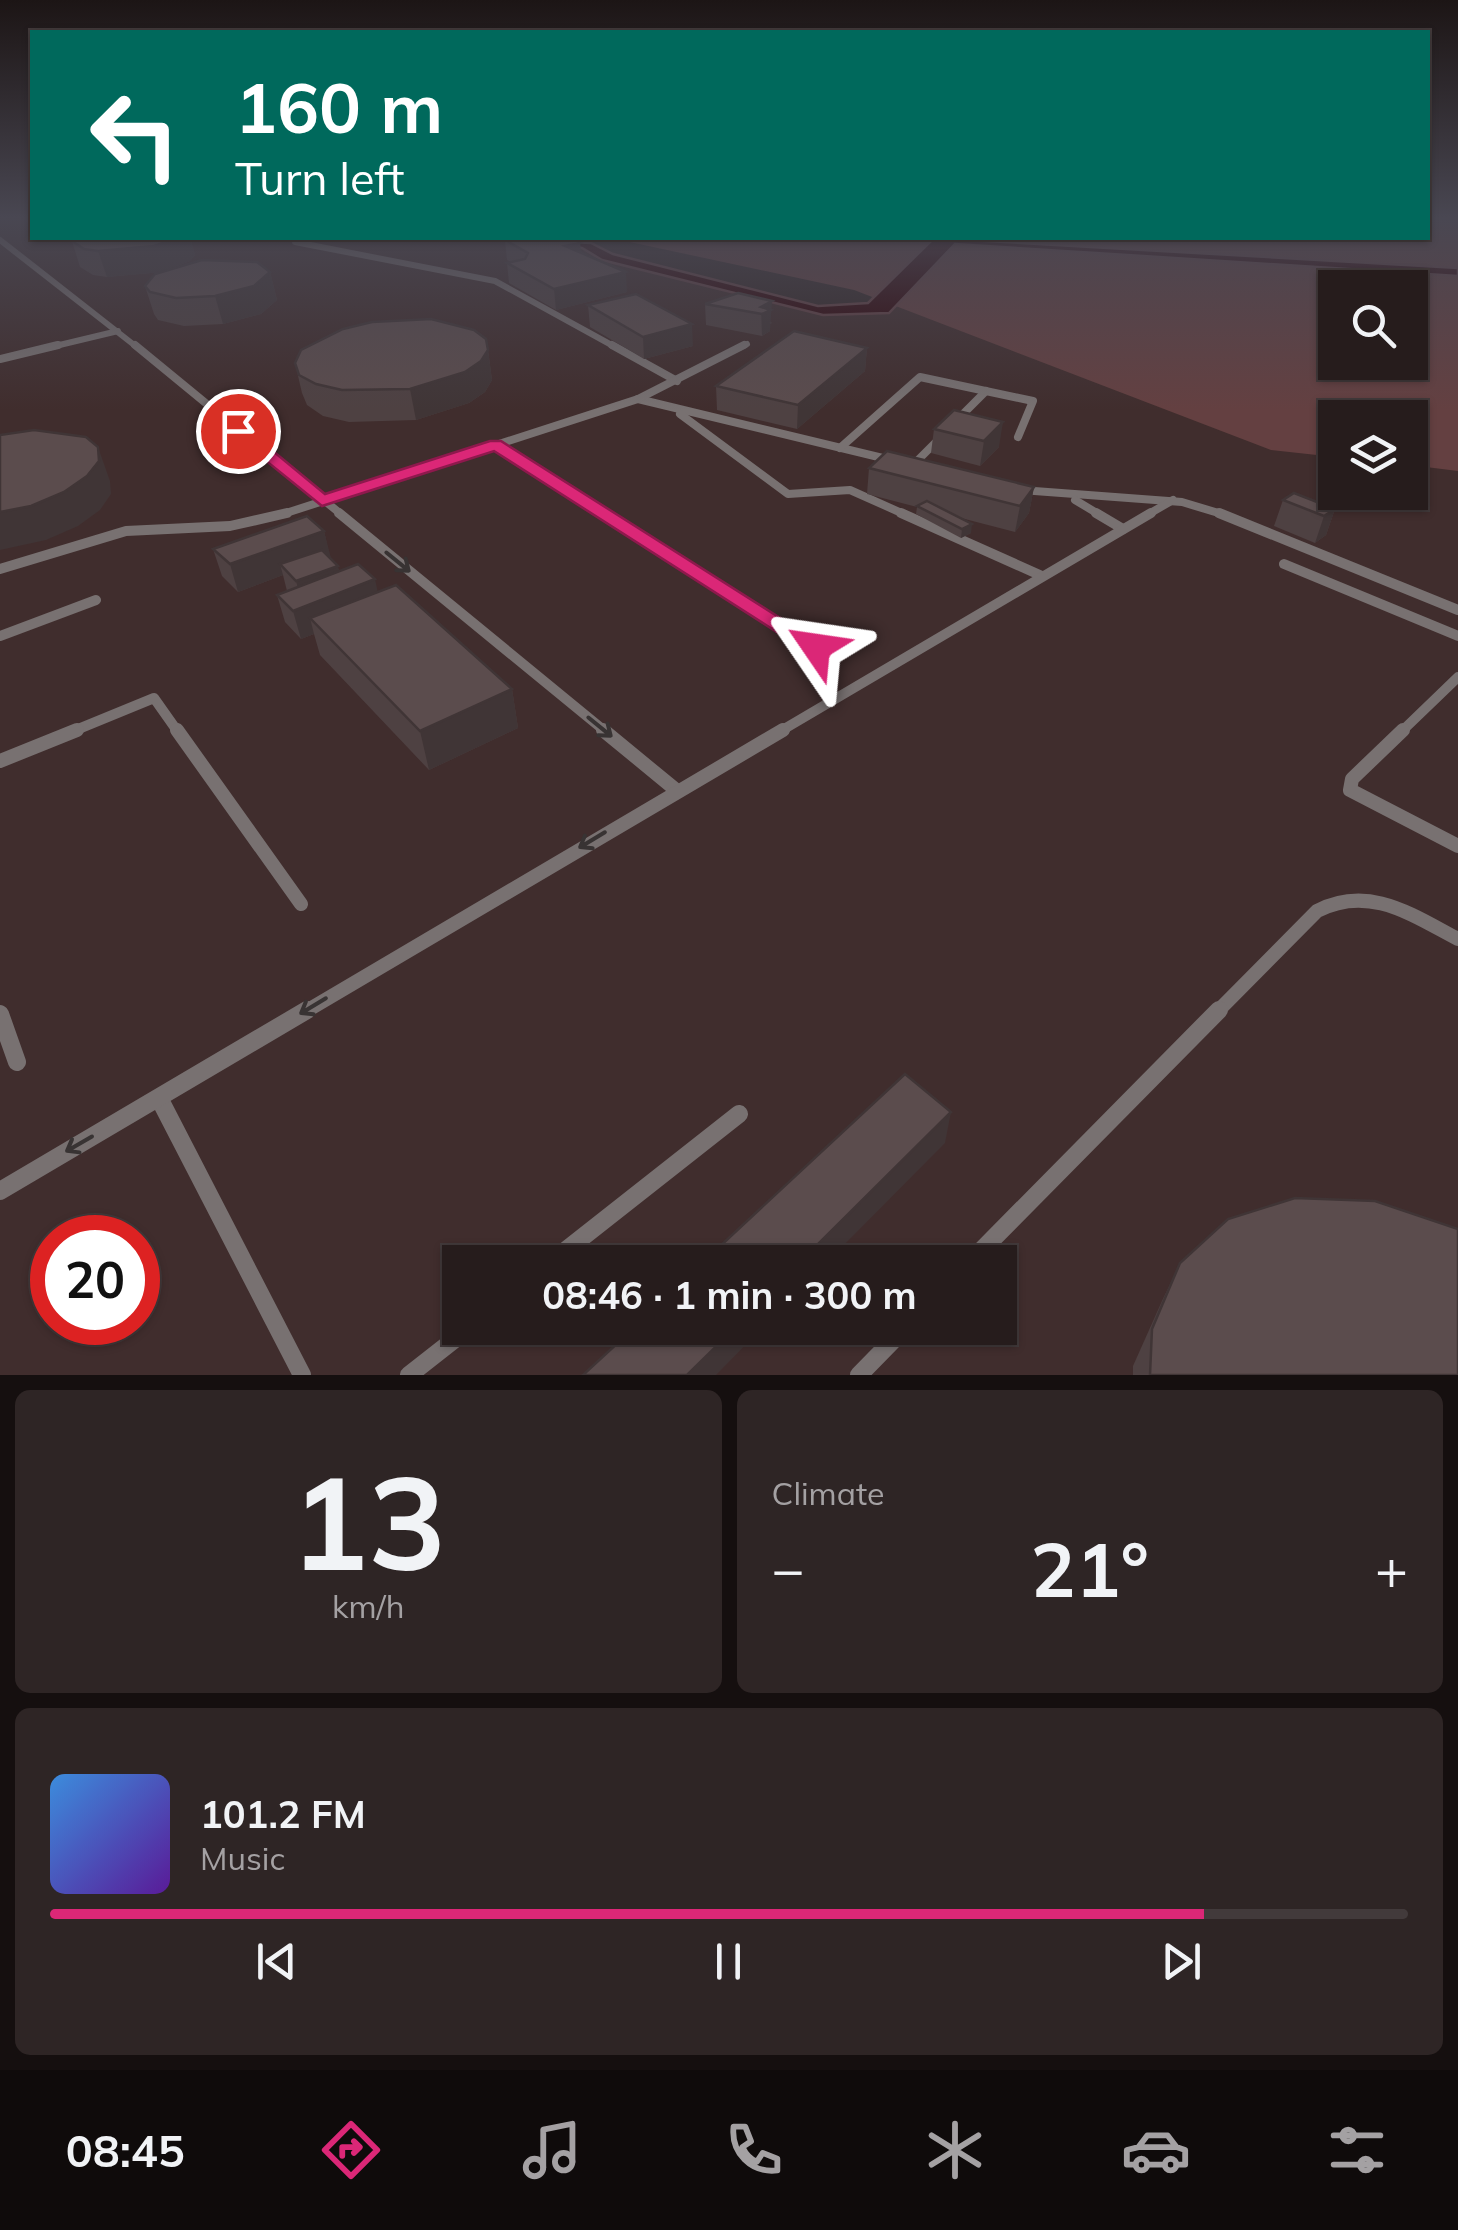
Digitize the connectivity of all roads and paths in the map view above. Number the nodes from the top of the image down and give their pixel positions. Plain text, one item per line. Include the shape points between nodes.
1 (53, 281) edge
2 (495, 281) edge
3 (118, 331) junction
4 (746, 344) dead end
5 (0, 359) edge
6 (676, 381) junction
7 (986, 390) junction
8 (638, 399) junction
9 (676, 411) junction
10 (1018, 437) dead end
11 (496, 445) junction
12 (840, 448) junction
13 (914, 465) junction
14 (932, 469) edge
15 (1008, 486) edge
16 (1071, 498) junction
17 (1173, 500) junction
18 (322, 501) junction
19 (1123, 529) junction
20 (1284, 564) dead end
21 (0, 569) edge
22 (1042, 576) junction
23 (96, 600) dead end
24 (1458, 610) edge
25 (0, 636) edge
26 (1458, 636) edge
27 (816, 647) dead end
28 (1458, 677) edge
29 (0, 760) edge
30 (676, 790) junction
31 (1456, 841) edge
32 (301, 904) dead end
33 (1458, 939) edge
34 (0, 1014) edge
35 (17, 1062) dead end
36 (159, 1098) junction
37 (739, 1114) dead end
38 (0, 1190) edge
39 (573, 1245) edge
40 (987, 1245) edge
41 (447, 1345) edge
42 (889, 1345) edge
43 (302, 1375) edge
44 (409, 1375) edge
45 (858, 1375) edge

1 - 3 lane
2 - 6 lane
3 - 5 lane
3 - 18 lane
4 - 6 lane
6 - 8 lane
7 - 10 lane via 1033,401
7 - 12 lane via 920,377
7 - 13 lane
8 - 9 lane
8 - 11 lane
9 - 12 lane
9 - 22 lane via 788,494 850,490
11 - 18 lane
11 - 27 lane
12 - 13 lane
13 - 14 lane
15 - 16 lane
16 - 17 lane
16 - 19 lane
17 - 19 lane
17 - 24 lane
18 - 21 lane via 245,525 126,531
18 -> 30 lane
19 - 22 lane
20 - 26 lane
22 - 30 lane
23 - 25 lane
28 - 31 lane via 1352,778 1350,790
29 - 32 lane via 154,698
30 -> 36 lane
33 - 40 lane via 1382,901 1334,898
34 - 35 lane
36 -> 38 lane
36 - 43 lane
37 - 39 lane
41 - 44 lane
42 - 45 lane

